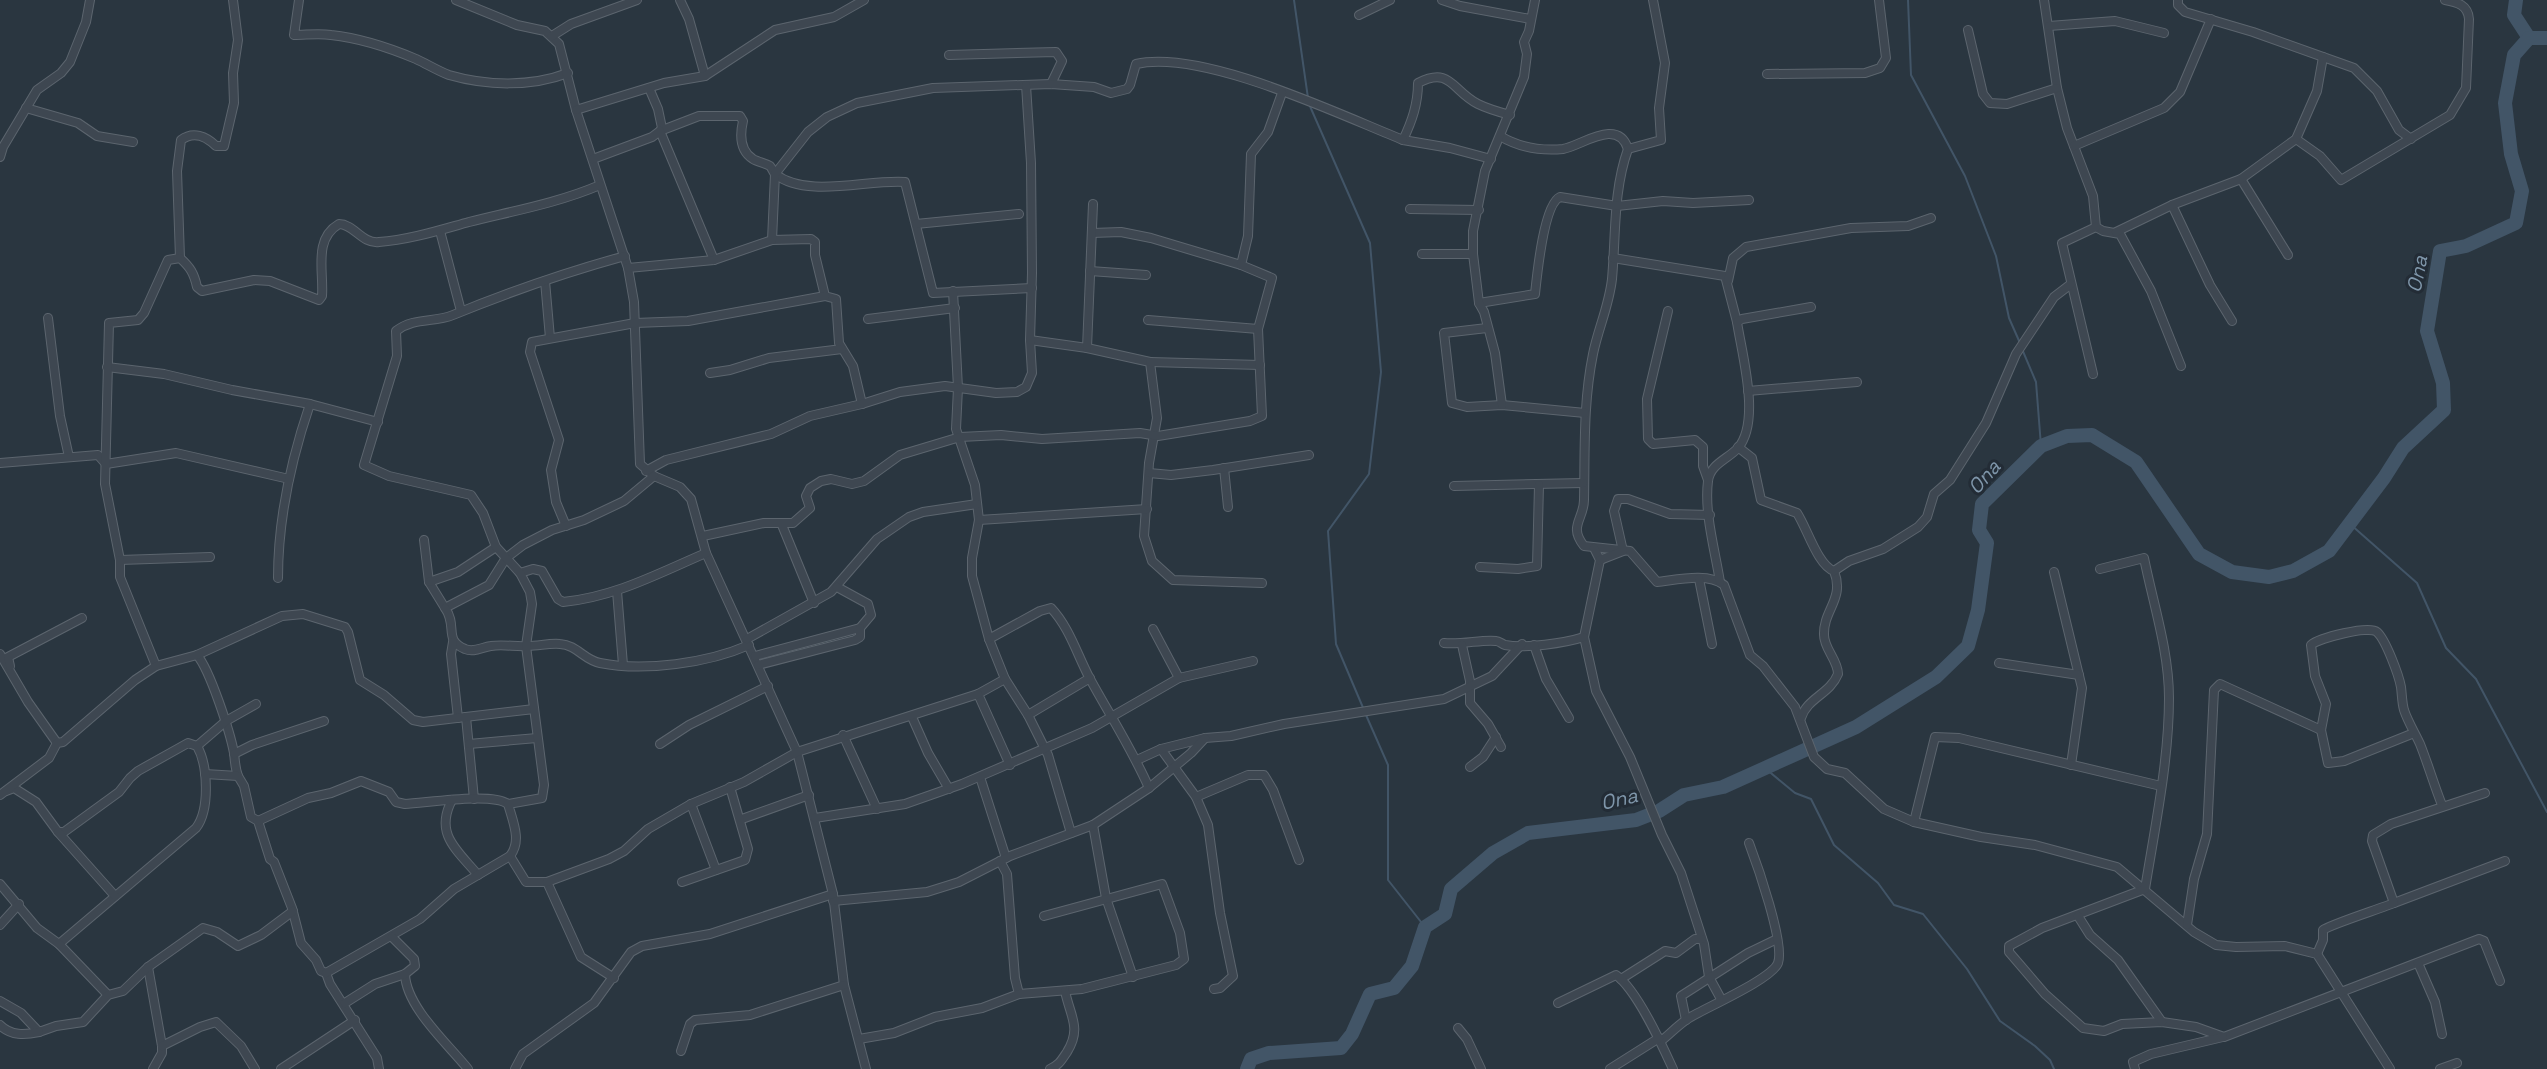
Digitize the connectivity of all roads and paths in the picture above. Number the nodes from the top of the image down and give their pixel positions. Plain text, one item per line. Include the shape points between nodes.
1 (90, 0) edge
2 (233, 0) edge
3 (299, 0) edge
4 (456, 0) edge
5 (637, 0) edge
6 (680, 0) edge
7 (864, 0) edge
8 (1390, 0) edge
9 (1442, 0) edge
10 (1535, 0) edge
11 (1653, 0) edge
12 (1879, 0) edge
13 (2044, 0) edge
14 (2178, 0) edge
15 (2445, 0) edge
16 (1359, 15) dead end
17 (1530, 19) junction
18 (2211, 19) junction
19 (2049, 26) junction
20 (1968, 30) dead end
21 (2164, 33) dead end
22 (552, 36) junction
23 (949, 55) dead end
24 (2323, 57) junction
25 (568, 73) junction
26 (1767, 74) dead end
27 (705, 76) junction
28 (1051, 84) junction
29 (1026, 85) junction
30 (649, 88) junction
31 (2057, 88) junction
32 (1282, 93) junction
33 (27, 108) junction
34 (576, 110) junction
35 (1509, 116) junction
36 (660, 131) junction
37 (1500, 136) junction
38 (2296, 139) junction
39 (1403, 140) junction
40 (2411, 140) junction
41 (133, 142) dead end
42 (2074, 146) junction
43 (1628, 149) junction
44 (0, 157) edge
45 (593, 159) junction
46 (1491, 159) junction
47 (775, 174) junction
48 (2241, 179) junction
49 (600, 185) junction
50 (1749, 200) dead end
51 (1093, 204) dead end
52 (2172, 205) junction
53 (1617, 206) junction
54 (1410, 209) dead end
55 (1479, 210) junction
56 (1019, 214) dead end
57 (1931, 218) dead end
58 (916, 224) junction
59 (2096, 227) junction
60 (440, 231) junction
61 (2116, 232) junction
62 (1092, 234) junction
63 (772, 240) junction
64 (1422, 254) dead end
65 (1473, 254) junction
66 (2288, 255) dead end
67 (625, 256) junction
68 (180, 258) junction
69 (1612, 258) junction
70 (714, 260) junction
71 (1241, 265) junction
72 (628, 268) junction
73 (1090, 271) junction
74 (1146, 275) dead end
75 (545, 281) junction
76 (1728, 281) junction
77 (2071, 284) junction
78 (1032, 288) junction
79 (952, 291) junction
80 (825, 296) junction
81 (1479, 303) junction
82 (1811, 307) dead end
83 (955, 308) junction
84 (461, 311) junction
85 (1668, 311) dead end
86 (48, 318) dead end
87 (868, 319) dead end
88 (1148, 320) dead end
89 (2232, 321) dead end
90 (1737, 322) junction
91 (635, 323) junction
92 (1487, 328) junction
93 (1258, 329) junction
94 (550, 338) junction
95 (1029, 340) junction
96 (1087, 348) junction
97 (842, 349) junction
98 (1150, 362) junction
99 (1260, 365) junction
100 (2181, 366) dead end
101 (106, 367) junction
102 (710, 372) dead end
103 (2093, 374) dead end
104 (1857, 382) dead end
105 (958, 388) junction
106 (1748, 391) junction
107 (310, 404) junction
108 (862, 404) junction
109 (1502, 405) junction
110 (1586, 413) junction
111 (378, 422) junction
112 (1154, 436) junction
113 (960, 437) junction
114 (1738, 447) junction
115 (1309, 455) dead end
116 (69, 457) junction
117 (0, 463) edge
118 (106, 464) junction
119 (1224, 468) junction
120 (1149, 473) junction
121 (650, 474) junction
122 (289, 479) junction
123 (1708, 480) junction
124 (1583, 483) junction
125 (1539, 485) junction
126 (1454, 486) dead end
127 (977, 504) junction
128 (1228, 507) dead end
129 (1147, 509) junction
130 (1710, 515) junction
131 (979, 520) junction
132 (782, 525) junction
133 (566, 526) junction
134 (704, 536) junction
135 (424, 540) dead end
136 (496, 547) junction
137 (1594, 548) junction
138 (1623, 551) junction
139 (706, 553) junction
140 (210, 557) dead end
141 (506, 558) junction
142 (120, 560) junction
143 (1600, 560) junction
144 (1480, 567) dead end
145 (2100, 569) dead end
146 (1834, 571) junction
147 (2054, 572) dead end
148 (520, 573) junction
149 (278, 578) dead end
150 (1699, 579) junction
151 (429, 582) junction
152 (1720, 582) junction
153 (1262, 583) dead end
154 (837, 587) junction
155 (616, 591) junction
156 (814, 603) junction
157 (446, 608) junction
158 (82, 618) dead end
159 (1153, 629) dead end
160 (1584, 637) junction
161 (989, 639) junction
162 (453, 642) junction
163 (748, 642) junction
164 (1444, 643) dead end
165 (1522, 644) junction
166 (1712, 644) dead end
167 (1462, 645) junction
168 (1534, 645) junction
169 (526, 646) junction
170 (0, 654) edge
171 (197, 655) junction
172 (757, 661) junction
173 (1253, 661) dead end
174 (1999, 663) dead end
175 (622, 665) junction
176 (156, 666) junction
177 (11, 673) junction
178 (0, 674) edge
179 (2079, 675) junction
180 (1090, 678) junction
181 (1179, 678) junction
182 (1005, 679) junction
183 (768, 686) junction
184 (1469, 686) junction
185 (978, 694) junction
186 (256, 704) dead end
187 (534, 709) junction
188 (1112, 714) junction
189 (1028, 715) junction
190 (912, 717) junction
191 (462, 718) junction
192 (1569, 718) dead end
193 (1801, 718) junction
194 (324, 721) dead end
195 (224, 723) junction
196 (2321, 730) junction
197 (2415, 732) junction
198 (843, 735) junction
199 (1496, 736) junction
200 (537, 738) junction
201 (1205, 738) junction
202 (57, 743) junction
203 (469, 744) junction
204 (660, 744) dead end
205 (197, 746) junction
206 (1501, 747) dead end
207 (1045, 749) junction
208 (1161, 749) junction
209 (797, 752) junction
210 (234, 754) junction
211 (1137, 760) junction
212 (1010, 765) junction
213 (2071, 765) junction
214 (1175, 767) junction
215 (1470, 767) dead end
216 (205, 774) junction
217 (238, 776) junction
218 (980, 777) junction
219 (2161, 786) junction
220 (730, 787) junction
221 (1149, 788) junction
222 (949, 789) junction
223 (2, 793) edge
224 (2485, 793) dead end
225 (809, 795) junction
226 (1196, 797) junction
227 (474, 799) junction
228 (452, 800) junction
229 (508, 804) junction
230 (691, 804) junction
231 (2442, 805) junction
232 (877, 809) junction
233 (815, 818) junction
234 (742, 819) junction
235 (258, 821) junction
236 (1914, 822) junction
237 (1093, 825) junction
238 (58, 832) junction
239 (1071, 833) junction
240 (1749, 843) dead end
241 (510, 856) junction
242 (1003, 860) junction
243 (1299, 860) dead end
244 (2505, 861) dead end
245 (717, 870) junction
246 (478, 875) junction
247 (547, 882) junction
248 (682, 882) dead end
249 (0, 884) edge
250 (2145, 889) junction
251 (115, 896) junction
252 (833, 897) junction
253 (1106, 898) junction
254 (2394, 903) junction
255 (19, 904) junction
256 (293, 911) junction
257 (1044, 916) dead end
258 (2078, 916) junction
259 (0, 925) edge
260 (2187, 925) junction
261 (392, 937) junction
262 (1702, 939) junction
263 (1777, 939) junction
264 (59, 944) junction
265 (2317, 954) junction
266 (2418, 963) junction
267 (148, 967) junction
268 (326, 973) junction
269 (405, 974) junction
270 (1709, 976) junction
271 (1133, 977) junction
272 (614, 978) junction
273 (1621, 979) junction
274 (2500, 981) dead end
275 (844, 985) junction
276 (1214, 988) dead end
277 (1065, 991) junction
278 (2339, 991) junction
279 (1019, 994) junction
280 (108, 995) junction
281 (1721, 999) junction
282 (0, 1001) edge
283 (345, 1003) junction
284 (1558, 1003) dead end
285 (355, 1020) junction
286 (1686, 1020) junction
287 (2162, 1022) junction
288 (0, 1025) edge
289 (1458, 1028) dead end
290 (39, 1032) junction
291 (2442, 1034) dead end
292 (2224, 1036) junction
293 (859, 1039) junction
294 (1660, 1039) junction
295 (162, 1046) junction
296 (681, 1051) dead end
297 (2457, 1063) dead end
298 (153, 1069) edge
299 (255, 1069) edge
300 (281, 1069) edge
301 (380, 1069) edge
302 (468, 1069) edge
303 (515, 1069) edge
304 (866, 1069) edge
305 (1050, 1069) edge
306 (1481, 1069) edge
307 (1610, 1069) edge
308 (1673, 1069) edge
309 (2136, 1069) edge
310 (2390, 1069) edge
311 (2440, 1069) edge

1 - 33 street via 70,62 37,90
2 - 68 street via 238,40 234,103 224,146 196,135 181,140 177,171
3 - 25 street via 294,35 331,34 481,82 522,83
4 - 22 street
5 - 22 street via 571,24
6 - 27 street
7 - 27 street via 834,16 776,30
8 - 16 street
9 - 17 street
10 - 17 street
11 - 43 street via 1665,63 1659,108 1660,140
12 - 26 street via 1886,58 1880,68 1865,73
13 - 19 street
14 - 18 street via 2185,12
15 - 40 street via 2463,5 2469,14 2466,88 2450,115
17 - 35 street via 1524,42 1524,77
18 - 24 street
18 - 42 street via 2180,92 2164,108
19 - 21 street via 2115,21
19 - 31 street
20 - 31 street via 1983,94 1990,103 2007,104
22 - 25 street via 559,44
23 - 28 street via 1056,52 1062,61
24 - 38 street via 2317,91
24 - 40 street via 2354,68 2377,91 2399,130
25 - 34 street
27 - 30 street
28 - 29 street
28 - 32 street via 1094,87 1111,93 1131,85 1136,64 1164,60 1197,64
29 - 47 street via 923,88 856,103 827,117 808,132
29 - 78 street
30 - 34 street
30 - 36 street via 658,110
31 - 42 street
32 - 39 street
32 - 71 street via 1268,132 1251,154 1248,236
33 - 41 street via 78,123 97,136
33 - 44 street
34 - 45 street
35 - 37 street
35 - 39 street via 1477,103 1448,79 1432,76 1418,83 1413,120
36 - 45 street
36 - 47 street via 699,116 740,116 741,141 746,151 770,166
36 - 70 street
37 - 43 street via 1518,146 1564,149 1606,134 1616,136
37 - 46 street
38 - 40 street via 2320,156 2341,180
38 - 48 street
39 - 46 street
42 - 59 street via 2093,196
43 - 53 street
45 - 49 street
46 - 55 street via 1485,171
47 - 58 street via 807,185 830,187 905,182
47 - 63 street
48 - 52 street
48 - 66 street
49 - 60 street via 539,207
49 - 67 street
50 - 53 street
51 - 62 street
52 - 61 street
52 - 89 street via 2210,285
53 - 69 street
53 - 81 street via 1574,197 1554,199 1539,253 1535,294
54 - 55 street
55 - 65 street via 1473,231
56 - 58 street
57 - 76 street via 1908,226 1851,228 1746,247 1733,258
58 - 79 street via 933,293
59 - 61 street
59 - 77 street via 2062,243
60 - 68 street via 377,243 364,239 344,224 335,226 325,239 320,256 319,300 270,281 254,280 202,291 197,287 195,274
60 - 84 street
61 - 100 street via 2151,291
62 - 71 street via 1121,232 1151,238
62 - 73 street
63 - 70 street
63 - 80 street via 804,238 815,242
64 - 65 street
65 - 81 street
67 - 72 street
67 - 75 street
68 - 101 street via 168,260 138,320 109,323
69 - 76 street via 1720,274
69 - 110 street via 1607,309 1593,352
70 - 72 street
71 - 93 street via 1272,278
72 - 91 street
73 - 74 street
73 - 96 street
75 - 84 street
75 - 94 street
76 - 90 street
77 - 103 street
77 - 146 street via 2054,297 2016,354 1986,423 1950,480 1934,494 1927,517 1891,544
78 - 79 street
78 - 95 street
79 - 83 street
80 - 91 street via 688,321
80 - 97 street via 836,299
81 - 92 street
82 - 90 street
83 - 87 street
83 - 105 street via 953,340
84 - 111 street via 424,319 396,331 398,356
85 - 123 street via 1647,399 1648,439 1653,444 1695,440 1703,447
86 - 116 street
88 - 93 street
90 - 106 street
91 - 94 street
91 - 121 street via 640,464
92 - 109 street via 1495,353
92 - 109 street via 1444,333 1450,396 1452,402 1462,406
93 - 99 street
94 - 133 street via 532,342 530,352 557,432 556,458 551,470 556,502
95 - 96 street
95 - 105 street via 1032,373 1026,387 1017,392 996,393
96 - 98 street
97 - 102 street via 769,358
97 - 108 street via 852,366
98 - 99 street
98 - 112 street via 1157,418
99 - 112 street via 1262,416
101 - 107 street via 164,374
101 - 118 street
104 - 106 street
105 - 108 street via 917,388
105 - 113 street via 956,429
106 - 114 street via 1748,431
107 - 111 street
107 - 122 street
108 - 121 street via 810,416 771,434 666,460
109 - 110 street
110 - 124 street
111 - 136 street via 364,465 389,476 471,495 483,513
112 - 113 street via 1140,433 1042,439
112 - 120 street
113 - 127 street
113 - 132 street via 900,455 864,481 821,481 806,496 810,508 793,523
114 - 123 street via 1718,463
114 - 146 street via 1752,458 1761,500 1797,513 1820,557
115 - 119 street
116 - 117 street
116 - 118 street via 98,455
118 - 122 street via 176,453
118 - 142 street via 105,484
119 - 120 street via 1171,475
119 - 128 street
120 - 129 street
121 - 133 street via 624,501
121 - 134 street via 687,493
122 - 149 street
123 - 130 street
124 - 125 street
124 - 137 street via 1585,502 1577,530 1584,546
125 - 126 street
125 - 144 street via 1537,566
127 - 131 street
127 - 154 street via 923,512 909,518 878,539
129 - 131 street
129 - 153 street via 1144,536 1148,549 1157,567 1173,580
130 - 138 street via 1670,514 1618,499 1614,511
130 - 152 street
131 - 161 street via 972,576
132 - 134 street via 764,523
132 - 156 street
133 - 141 street via 523,545
134 - 139 street
135 - 151 street
136 - 141 street
136 - 151 street via 458,572
137 - 138 street
137 - 143 street
138 - 143 street
138 - 150 street via 1630,551 1657,582
139 - 155 street via 655,578
139 - 163 street
140 - 142 street
141 - 148 street
141 - 157 street via 489,585
142 - 176 street via 120,577
143 - 160 street
145 - 219 street via 2144,558 2167,668 2169,698
146 - 193 street via 1839,586 1824,634 1838,674 1825,693 1804,707
147 - 179 street
148 - 155 street via 542,570 563,602
148 - 169 street via 532,604
150 - 152 street
150 - 166 street
151 - 157 street
152 - 193 street via 1750,655 1764,666
154 - 156 street
154 - 172 street via 868,604 871,615 860,628 860,637
155 - 175 street
156 - 163 street via 775,621
157 - 162 street via 453,622
158 - 177 street via 8,657
159 - 181 street
160 - 168 street via 1567,643
160 - 262 street via 1596,691 1681,873
161 - 180 street via 1051,608 1061,619
161 - 182 street
162 - 169 street via 476,651 491,646
162 - 191 street via 451,654
163 - 172 street
163 - 175 street via 719,656 656,666
164 - 167 street
165 - 167 street via 1496,641
165 - 168 street
165 - 184 street via 1492,676
167 - 184 street
168 - 192 street via 1546,679
169 - 175 street via 572,646 591,661
169 - 187 street
170 - 177 street
171 - 176 street
171 - 191 street via 282,616 303,614 320,618 345,627 355,669 364,685 384,695 413,720
171 - 195 street via 209,674
172 - 183 street
173 - 181 street
174 - 179 street
176 - 202 street
177 - 178 street via 6,670
177 - 202 street
179 - 213 street via 2082,688
180 - 188 street
180 - 189 street
181 - 188 street
182 - 185 street
182 - 189 street
183 - 204 street via 689,725
183 - 209 street
184 - 199 street via 1470,703
184 - 201 street via 1444,699
185 - 190 street
185 - 212 street
186 - 195 street
187 - 191 street
187 - 200 street
188 - 207 street via 1092,728
188 - 211 street
189 - 207 street
190 - 198 street
190 - 222 street
191 - 203 street
193 - 236 street via 1814,757 1827,769 1845,773 1884,809
194 - 210 street
195 - 205 street
195 - 210 street
196 - 197 street via 2328,763 2344,761
196 - 197 street via 2326,704 2314,676 2311,645 2325,638 2372,630 2378,632 2391,660 2401,685 2404,710
196 - 260 street via 2220,684 2214,690 2207,834 2194,879
197 - 231 street
198 - 209 street
198 - 232 street
199 - 206 street
199 - 215 street via 1483,757
200 - 203 street
200 - 229 street via 542,798
201 - 208 street
201 - 214 street
202 - 223 street via 48,758
203 - 227 street
205 - 216 street via 203,756
205 - 238 street via 188,743 154,760 72,829
207 - 212 street
207 - 239 street
208 - 211 street
208 - 214 street
209 - 220 street
209 - 225 street
210 - 217 street
211 - 221 street
212 - 218 street
213 - 219 street
213 - 236 street via 1959,738 1935,737
214 - 221 street
214 - 226 street
216 - 217 street
216 - 251 street via 205,807 199,824
217 - 235 street via 251,817
218 - 222 street
218 - 242 street
219 - 250 street
220 - 230 street
220 - 234 street
221 - 237 street
222 - 232 street
223 - 238 street via 14,788 36,802
224 - 231 street
225 - 233 street
225 - 234 street
226 - 243 street via 1248,775 1264,775
226 - 276 street via 1208,825 1233,976
227 - 228 street
227 - 229 street
228 - 235 street via 405,804 396,802 389,792 361,781 308,798
228 - 246 street via 444,826 451,843
229 - 241 street via 516,832 516,849
230 - 245 street
230 - 247 street via 648,829 624,851
231 - 254 street via 2373,835
232 - 233 street
233 - 252 street
234 - 245 street via 748,849 745,860
235 - 256 street
236 - 250 street via 2087,858 2117,867
237 - 239 street
237 - 253 street
238 - 251 street
239 - 242 street
240 - 263 street via 1764,883
241 - 246 street
241 - 247 street via 526,882
242 - 252 street via 959,882 927,892 903,897
242 - 279 street
244 - 254 street
245 - 248 street
246 - 261 street
247 - 272 street via 581,957
249 - 255 street
250 - 258 street
250 - 260 street
251 - 264 street
252 - 272 street via 710,934 642,946 631,952
252 - 275 street
253 - 257 street
253 - 271 street
253 - 271 street via 1162,884 1168,899 1184,959
254 - 265 street via 2328,926 2323,930
255 - 259 street
255 - 264 street via 37,928
256 - 267 street via 261,935 238,945 203,928
256 - 268 street via 301,943
258 - 287 street via 2090,935 2118,960
258 - 287 street via 2013,942 2009,952 2045,994 2083,1028 2104,1031 2122,1024
260 - 265 street via 2216,945 2285,946
261 - 268 street
261 - 269 street via 415,962
262 - 270 street
262 - 273 street via 1695,939 1676,953 1665,951
263 - 270 street
263 - 281 street via 1777,966 1745,989
264 - 280 street
265 - 278 street
266 - 274 street via 2479,939 2484,942
266 - 278 street
266 - 291 street via 2435,1002
267 - 280 street via 123,991
267 - 295 street
268 - 283 street
269 - 283 street via 375,984
269 - 302 street via 405,985 415,1003
270 - 281 street
270 - 286 street via 1681,996
271 - 277 street
272 - 303 street via 594,1002 523,1054
273 - 284 street via 1616,975 1609,977
273 - 294 street
275 - 293 street
275 - 296 street via 750,1015 695,1020
277 - 279 street
277 - 305 street via 1076,1030 1074,1041 1059,1064
278 - 292 street
278 - 310 street
279 - 293 street via 982,1008 935,1017 894,1033
280 - 290 street via 83,1022
281 - 286 street
282 - 290 street via 21,1013
283 - 285 street
285 - 300 street
285 - 301 street
286 - 294 street
287 - 292 street
288 - 290 street via 22,1035
289 - 306 street
292 - 309 street via 2151,1054 2133,1062
293 - 304 street
294 - 307 street
294 - 308 street
295 - 298 street
295 - 299 street via 216,1022 241,1046
297 - 311 street

